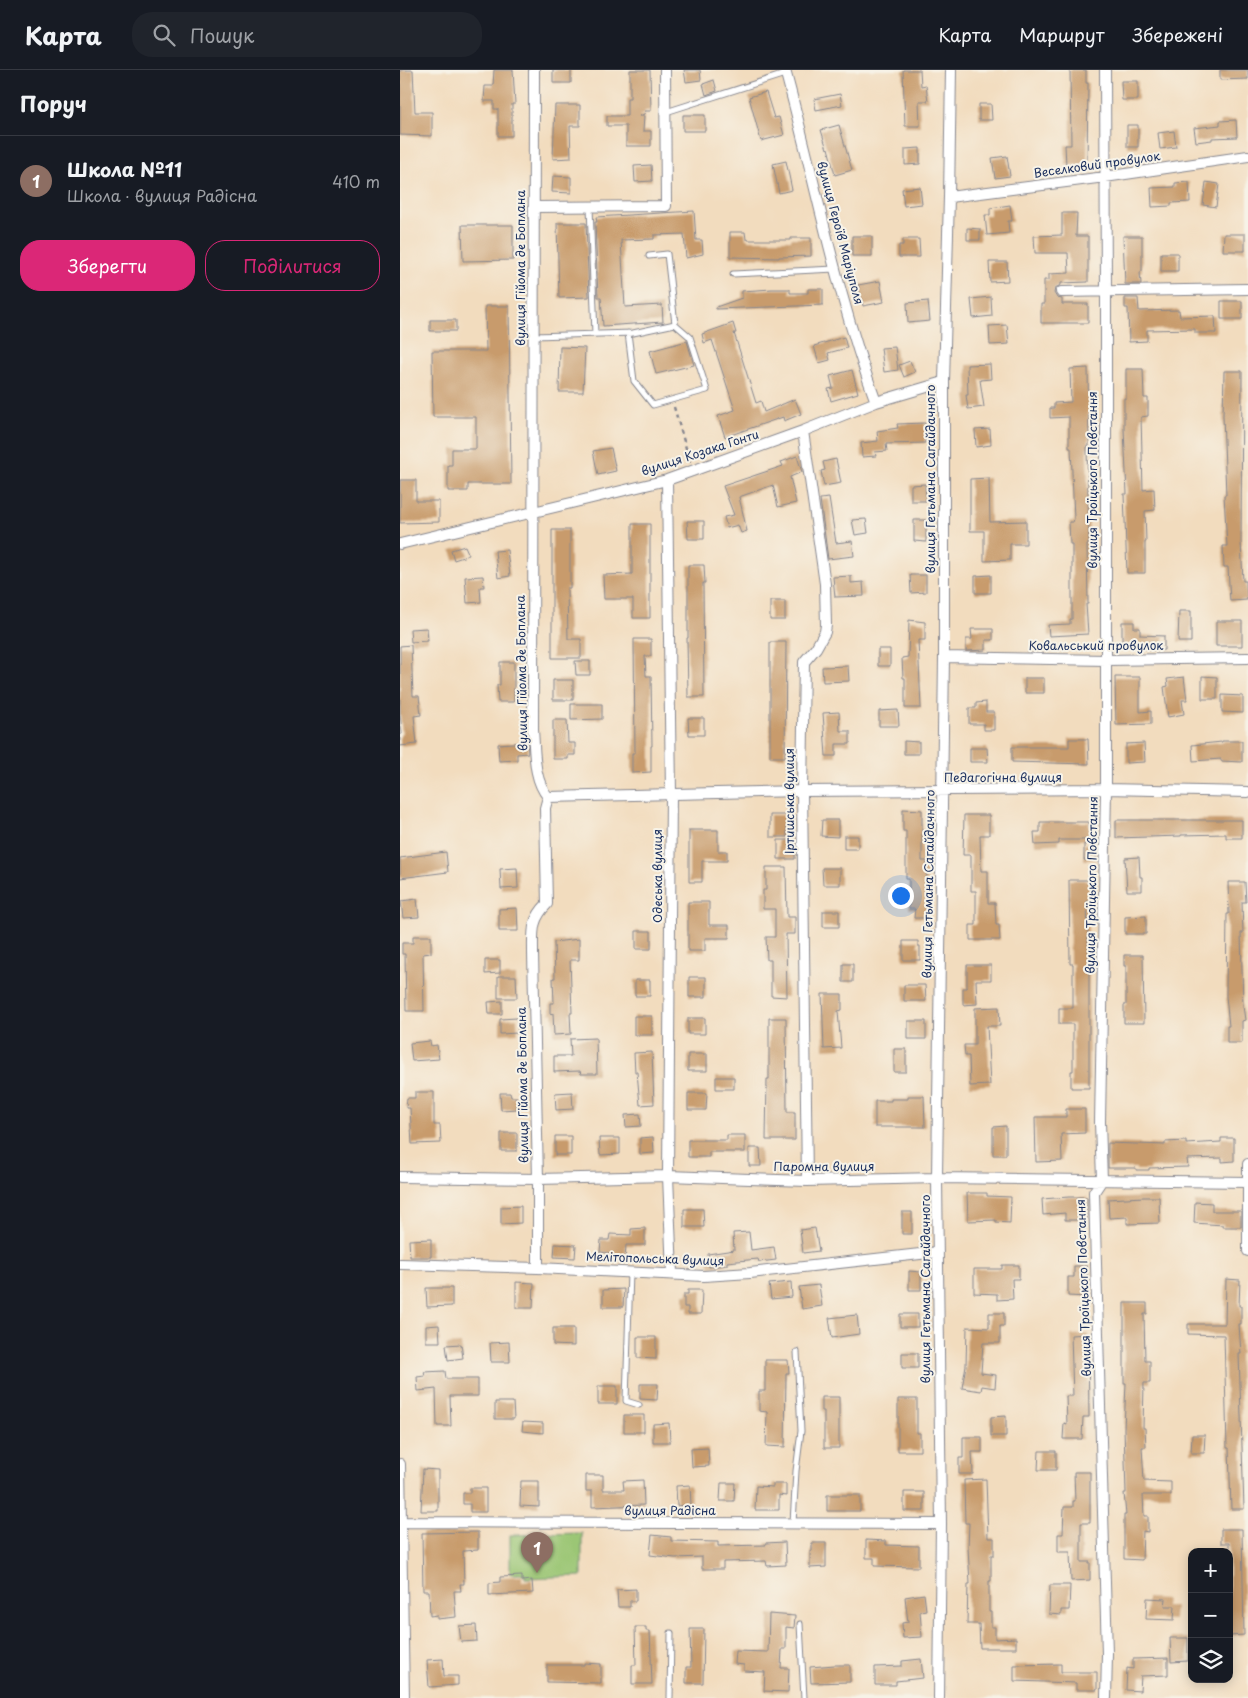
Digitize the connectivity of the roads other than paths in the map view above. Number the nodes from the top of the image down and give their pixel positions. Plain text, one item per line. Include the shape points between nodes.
1 (534, 70) edge
2 (665, 70) edge
3 (950, 70) edge
4 (1105, 70) edge
5 (785, 72) edge
6 (665, 112) junction
7 (1248, 156) edge
8 (1105, 177) junction
9 (949, 196) junction
10 (590, 206) junction
11 (534, 207) junction
12 (649, 256) dead end
13 (835, 269) junction
14 (733, 274) dead end
15 (1248, 289) edge
16 (1061, 292) dead end
17 (1106, 292) junction
18 (675, 324) junction
19 (628, 333) junction
20 (595, 334) junction
21 (534, 336) junction
22 (944, 382) junction
23 (876, 402) junction
24 (803, 431) junction
25 (667, 480) junction
26 (534, 511) junction
27 (400, 544) edge
28 (944, 657) junction
29 (1248, 658) edge
30 (1106, 660) junction
31 (1106, 789) junction
32 (942, 790) junction
33 (802, 791) junction
34 (1248, 792) edge
35 (671, 794) junction
36 (548, 797) junction
37 (1248, 1164) edge
38 (668, 1176) junction
39 (400, 1178) edge
40 (538, 1178) junction
41 (937, 1178) junction
42 (807, 1180) junction
43 (1102, 1180) junction
44 (1248, 1182) edge
45 (1248, 1251) edge
46 (938, 1252) junction
47 (400, 1264) edge
48 (538, 1268) junction
49 (630, 1272) junction
50 (672, 1273) junction
51 (798, 1352) dead end
52 (639, 1405) dead end
53 (400, 1464) edge
54 (401, 1522) edge
55 (793, 1524) junction
56 (941, 1524) junction
57 (800, 1624) dead end
58 (672, 1633) dead end
59 (402, 1660) edge
60 (404, 1698) edge
61 (670, 1698) edge
62 (804, 1698) edge
63 (939, 1698) edge
64 (1106, 1698) edge

1 - 11 street, вулиця Гійома де Боплана
2 - 6 street
3 - 9 street, вулиця Гетьмана Сагайдачного
4 - 8 street, вулиця Троїцького Повстання
5 - 6 lane
5 - 13 street, вулиця Героїв Маріуполя
6 - 10 street via 666,206
7 - 8 street, Веселковий провулок
8 - 9 street, Веселковий провулок
8 - 17 street, вулиця Троїцького Повстання
9 - 22 street, вулиця Гетьмана Сагайдачного
10 - 11 street
10 - 20 lane
11 - 21 street, вулиця Гійома де Боплана
12 - 18 lane via 667,254
13 - 14 lane
13 - 23 street, вулиця Героїв Маріуполя
15 - 17 street
16 - 17 street
17 - 30 street, вулиця Троїцького Повстання
18 - 19 lane
18 - 19 lane via 690,337 707,390 653,405 634,381
19 - 20 lane
20 - 21 lane
21 - 26 street, вулиця Гійома де Боплана
22 - 23 street, вулиця Козака Гонти
22 - 28 street, вулиця Гетьмана Сагайдачного
23 - 24 street, вулиця Козака Гонти
24 - 25 street, вулиця Козака Гонти
24 - 33 street, Іртишська вулиця via 826,584 826,625 816,648 804,662
25 - 26 street, вулиця Козака Гонти
25 - 35 street, Одеська вулиця
26 - 27 street, вулиця Козака Гонти
26 - 36 street, вулиця Гійома де Боплана via 533,730 537,776
28 - 30 street, Ковальський провулок
28 - 32 street, вулиця Гетьмана Сагайдачного
29 - 30 street, Ковальський провулок
30 - 31 street, вулиця Троїцького Повстання
31 - 32 street, Педагогічна вулиця
31 - 34 street, Педагогічна вулиця
31 - 43 street, вулиця Троїцького Повстання via 1100,1122
32 - 33 street, Педагогічна вулиця
32 - 41 street, вулиця Гетьмана Сагайдачного
33 - 35 street, Педагогічна вулиця
33 - 42 street, Іртишська вулиця
35 - 36 street, Педагогічна вулиця
35 - 38 street, Одеська вулиця
36 - 40 street, вулиця Гійома де Боплана via 545,808 547,904 538,913 534,925 532,953
37 - 44 street
38 - 40 street, Паромна вулиця
38 - 42 street, Паромна вулиця
38 - 50 street, Одеська вулиця
39 - 40 street, Паромна вулиця
40 - 48 street, вулиця Гійома де Боплана
41 - 42 street, Паромна вулиця
41 - 43 street, Паромна вулиця
41 - 46 street, вулиця Гетьмана Сагайдачного
43 - 44 street, Паромна вулиця
43 - 64 street, вулиця Троїцького Повстання via 1094,1192
44 - 45 street
46 - 50 street, Мелітопольська вулиця via 750,1273 704,1276
46 - 56 street, вулиця Гетьмана Сагайдачного
47 - 48 street, Мелітопольська вулиця
48 - 49 street, Мелітопольська вулиця
49 - 50 street, Мелітопольська вулиця
49 - 52 lane via 626,1401
51 - 55 lane via 801,1431
53 - 54 street
54 - 55 street, вулиця Радісна
54 - 59 street
55 - 56 street, вулиця Радісна
56 - 63 street, вулиця Гетьмана Сагайдачного
57 - 62 lane
58 - 61 lane
59 - 60 street

